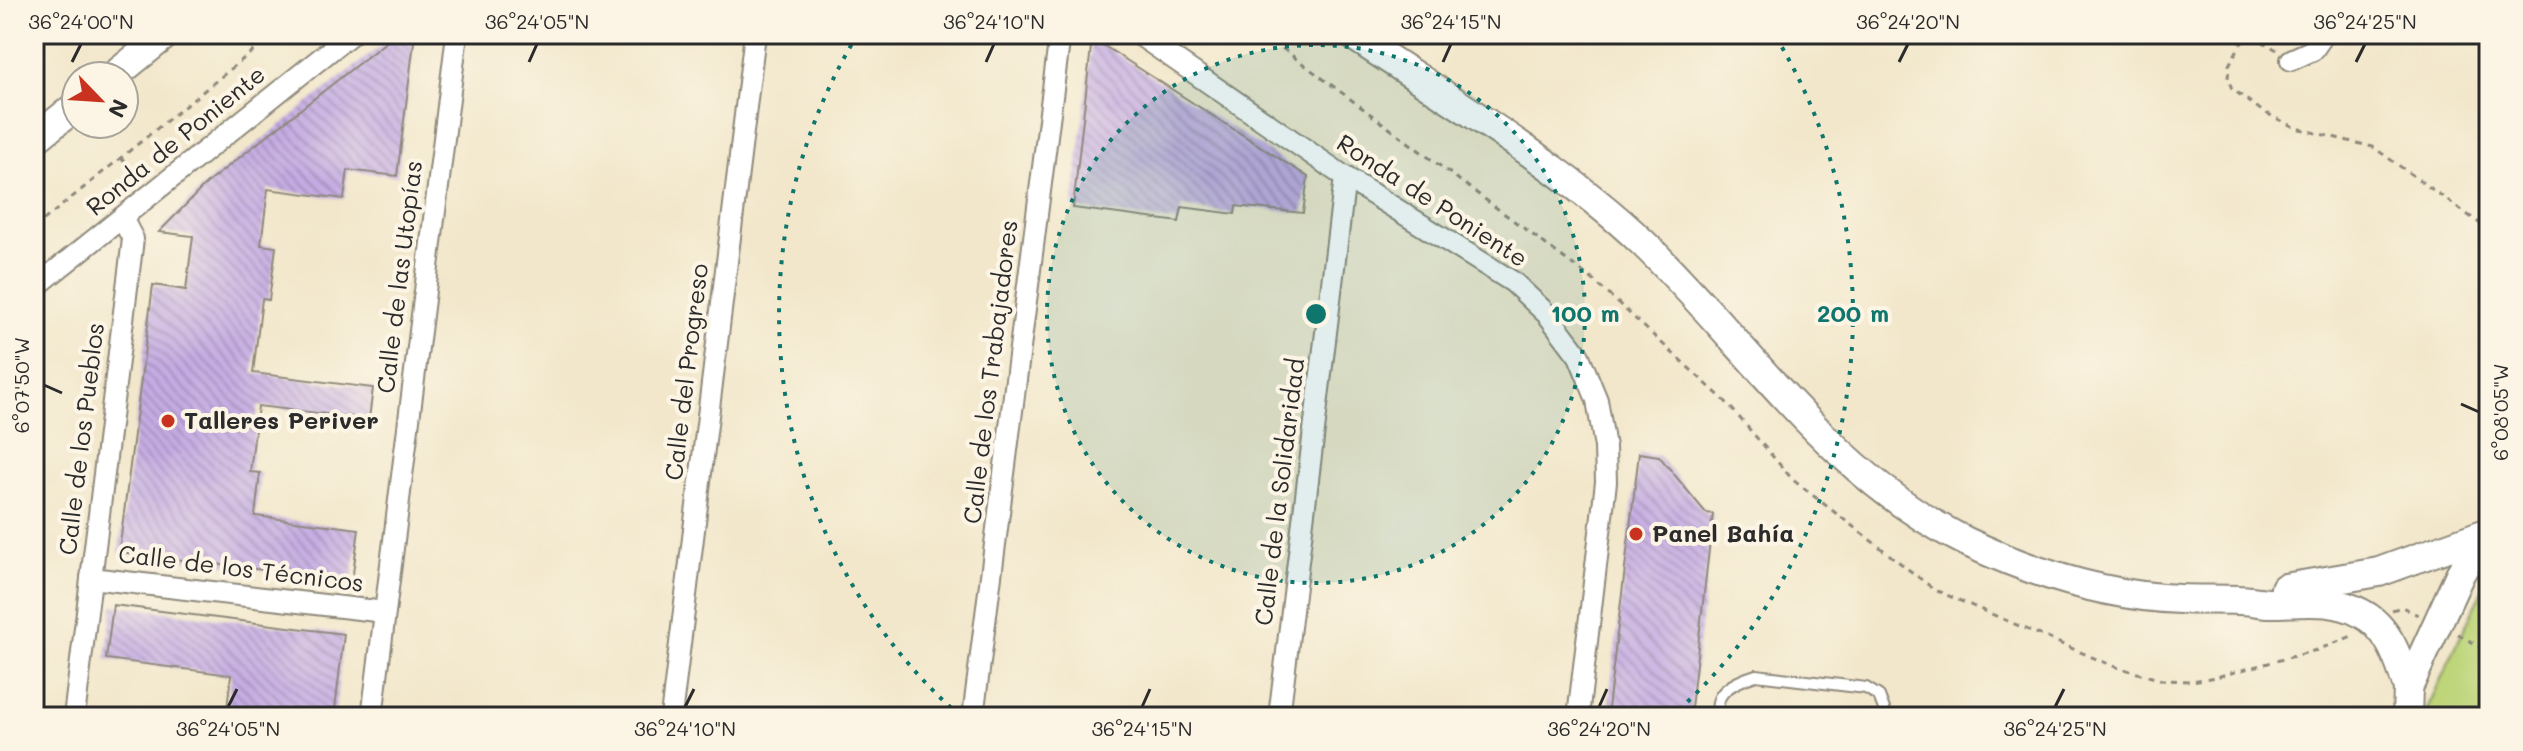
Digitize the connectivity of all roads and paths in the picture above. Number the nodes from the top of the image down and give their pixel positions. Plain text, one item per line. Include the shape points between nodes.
1 (166, 34) edge
2 (274, 34) edge
3 (351, 34) edge
4 (457, 34) edge
5 (755, 34) edge
6 (1060, 34) edge
7 (1138, 34) edge
8 (1351, 34) edge
9 (2324, 34) edge
10 (134, 60) edge
11 (2291, 60) joint
12 (60, 119) edge
13 (34, 140) edge
14 (120, 157) junction
15 (1345, 177) junction
16 (153, 193) junction
17 (122, 218) junction
18 (34, 228) edge
19 (2489, 230) edge
20 (34, 288) edge
21 (2486, 533) edge
22 (91, 578) junction
23 (2242, 600) junction
24 (385, 612) junction
25 (2405, 707) edge
26 (74, 717) edge
27 (372, 717) edge
28 (671, 717) edge
29 (973, 717) edge
30 (1279, 717) edge
31 (1578, 717) edge
32 (1721, 717) edge
33 (1887, 717) edge

1 - 10 main road
2 - 14 path
3 - 16 street, Ronda de Poniente
4 - 24 street, Calle de las Utopías
5 - 28 street, Calle del Progreso
6 - 29 street, Calle de los Trabajadores
7 - 15 street, Ronda de Poniente
8 - 23 main road via 1606,211 1642,242 1827,440 1925,518 1995,555 2075,583 2141,596
9 - 11 street via 2313,50
11 - 19 path via 2271,45 2249,39 2237,47 2229,65 2232,89 2296,128 2373,147
12 - 13 main road
14 - 16 path
14 - 18 path
15 - 30 street, Calle de la Solidaridad
15 - 31 street, Ronda de Poniente via 1513,282 1548,315 1579,356 1597,400 1606,482
16 - 17 street, Ronda de Poniente
17 - 20 street, Ronda de Poniente
17 - 22 street, Calle de los Pueblos via 133,239
21 - 23 main road via 2379,572
21 - 25 main road via 2460,574
22 - 24 street, Calle de los Técnicos
22 - 26 street, Calle de los Pueblos
23 - 25 main road via 2328,602 2363,614 2388,639 2399,660
24 - 27 street, Calle de las Utopías
32 - 33 lane via 1719,697 1756,675 1866,688 1879,696

